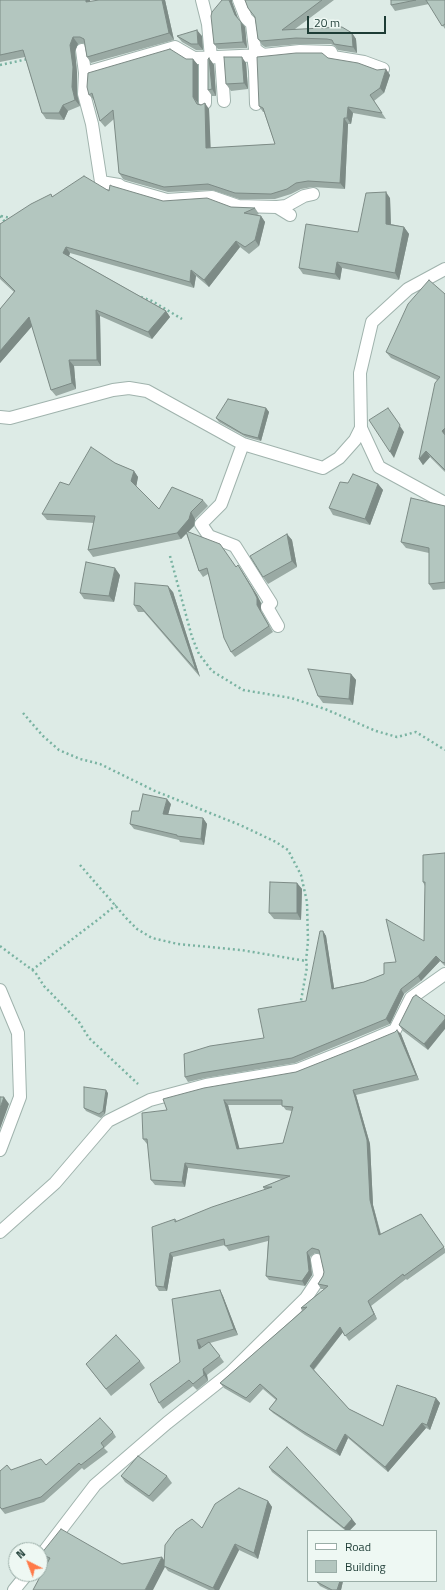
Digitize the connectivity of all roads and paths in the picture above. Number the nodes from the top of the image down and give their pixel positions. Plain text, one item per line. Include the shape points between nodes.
1 (202, 0) edge
2 (239, 0) edge
3 (82, 50) edge
4 (258, 55) junction
5 (212, 58) junction
6 (383, 69) edge
7 (85, 73) junction
8 (224, 101) dead end
9 (205, 103) edge
10 (256, 104) dead end
11 (313, 194) dead end
12 (277, 207) junction
13 (290, 215) dead end
14 (15, 219) edge
15 (9, 227) edge
16 (445, 269) edge
17 (135, 295) edge
18 (182, 319) dead end
19 (0, 417) edge
20 (361, 428) junction
21 (243, 444) junction
22 (445, 503) edge
23 (170, 556) dead end
24 (278, 626) dead end
25 (23, 713) dead end
26 (445, 750) edge
27 (80, 865) dead end
28 (116, 905) junction
29 (0, 946) edge
30 (306, 961) junction
31 (32, 970) junction
32 (445, 974) edge
33 (0, 990) edge
34 (300, 1007) edge
35 (150, 1100) junction
36 (0, 1150) edge
37 (2, 1228) edge
38 (317, 1260) dead end
39 (48, 1547) edge
40 (20, 1582) edge
41 (14, 1590) edge

1 - 5 street
2 - 4 street via 246,18 252,24
3 - 7 street
4 - 5 street
4 - 6 street via 300,51 331,52 333,57 364,62
4 - 10 street via 255,71
5 - 7 street via 194,58 175,47
5 - 8 street
5 - 9 street
7 - 12 street via 84,94 102,182 167,200 212,197 238,206
11 - 12 street via 286,206
12 - 13 street
14 - 15 path via 0,216
16 - 20 street via 408,289 372,322 360,373
17 - 18 path
19 - 21 street via 10,418 129,388 147,391
20 - 21 street via 340,458 323,468
20 - 22 street via 379,467
21 - 24 street via 221,504 201,524 209,536 235,546 271,603 267,607
23 - 26 path via 192,637 199,654 212,671 243,690 291,698 397,737 416,732
25 - 30 path via 59,750 100,764 155,791 240,825 288,850 300,875 307,902
27 - 28 path
28 - 30 path via 137,929 152,938 178,944 241,950
28 - 31 path
29 - 31 path
30 - 34 path
31 - 35 path via 79,1022 89,1038 135,1081
32 - 35 street via 411,998 395,1030 297,1070 206,1085
33 - 36 street via 18,1033 20,1096
35 - 37 street via 108,1121 55,1183
38 - 39 street via 320,1277 306,1298 230,1373 95,1485
40 - 41 street

